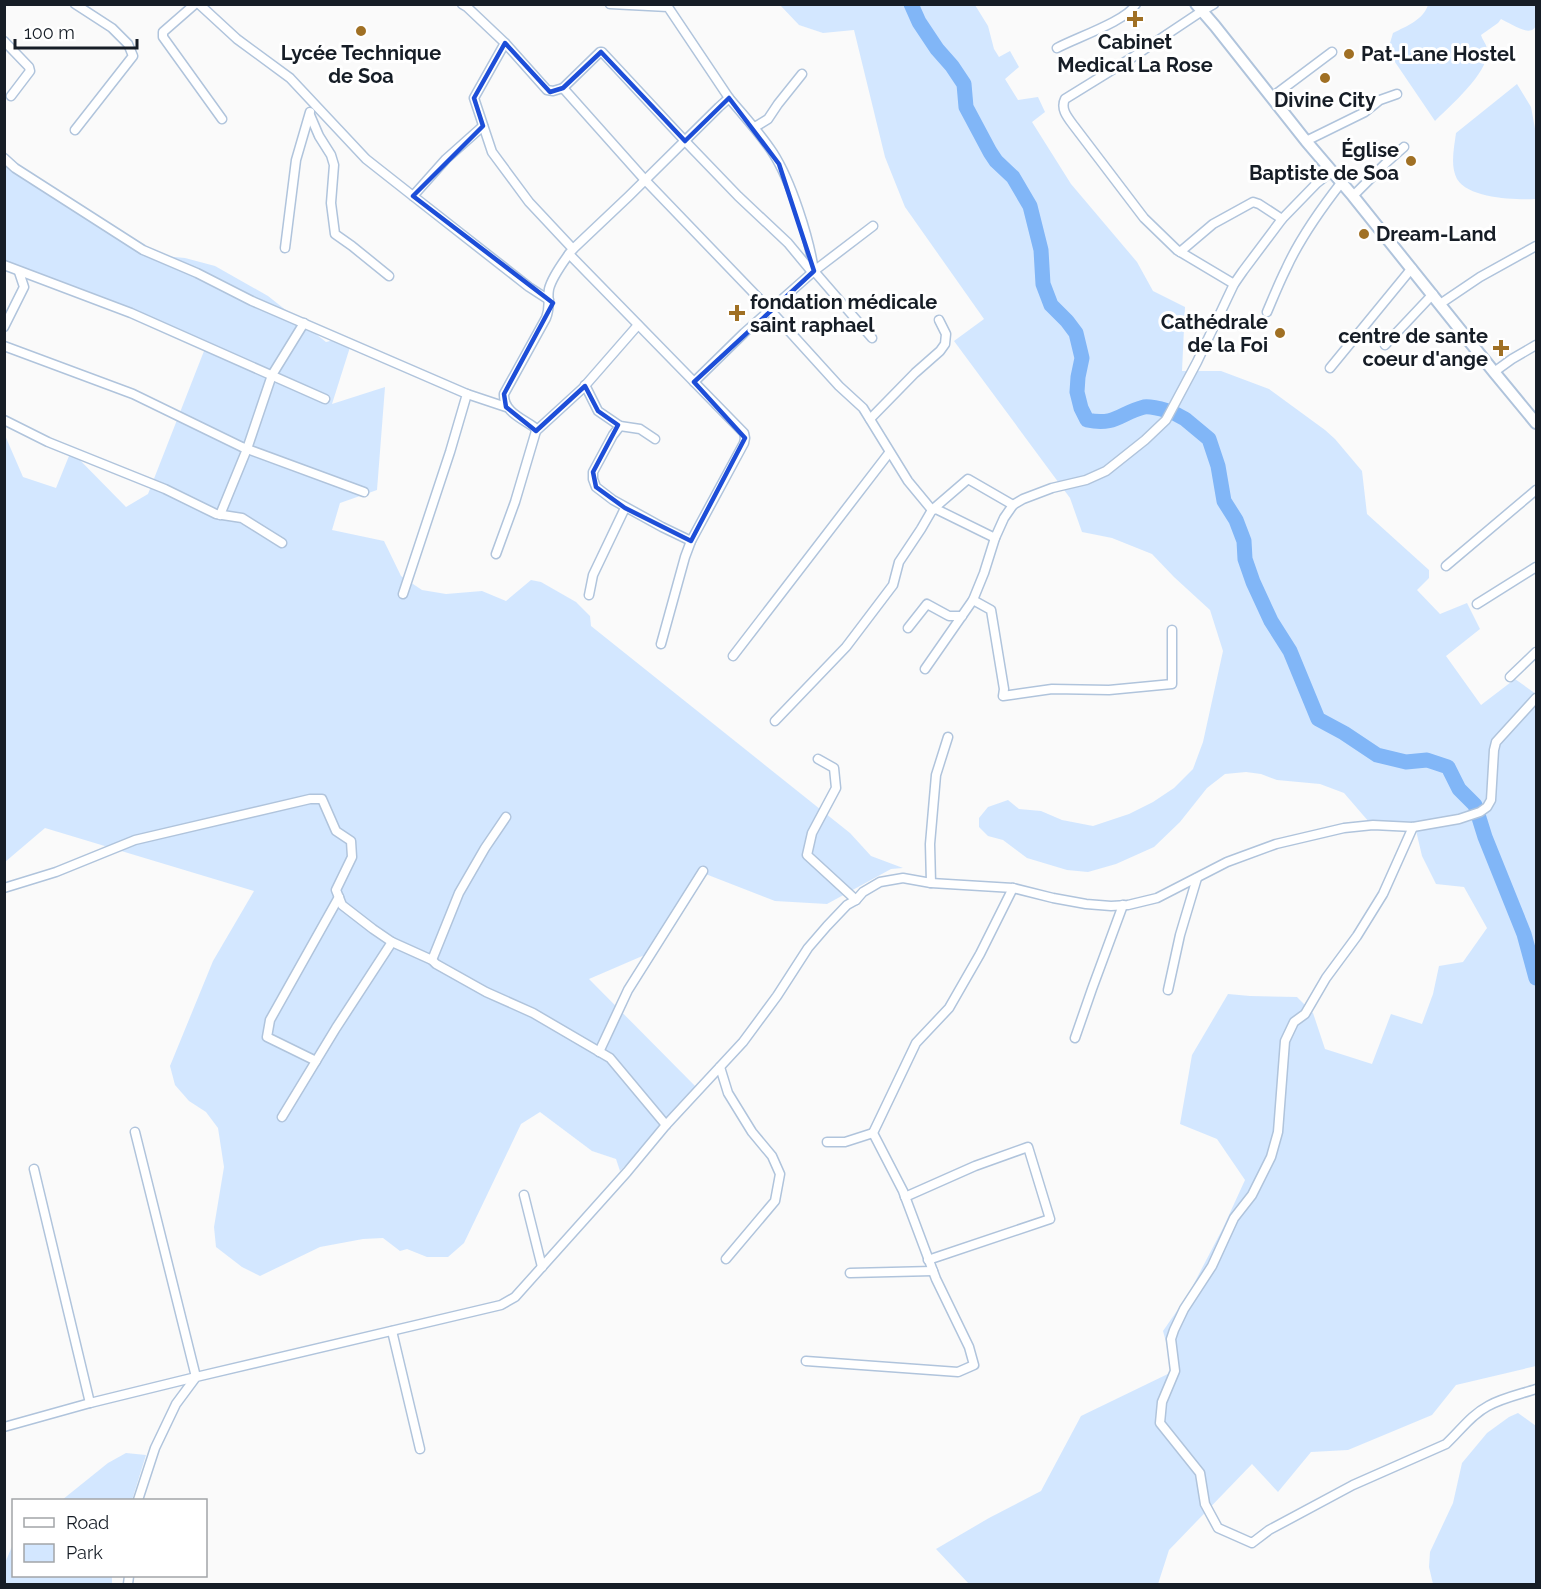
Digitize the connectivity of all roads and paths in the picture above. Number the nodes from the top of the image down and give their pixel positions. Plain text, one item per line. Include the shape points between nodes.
1 (75, 4) edge
2 (197, 4) edge
3 (462, 4) edge
4 (610, 4) edge
5 (1136, 4) edge
6 (1214, 4) edge
7 (1199, 8) edge
8 (4, 41) edge
9 (505, 43) junction
10 (1057, 48) dead end
11 (1332, 52) dead end
12 (802, 74) dead end
13 (563, 88) junction
14 (1397, 94) dead end
15 (11, 96) dead end
16 (1272, 97) junction
17 (729, 99) junction
18 (313, 103) junction
19 (310, 115) junction
20 (222, 119) dead end
21 (483, 126) junction
22 (755, 128) junction
23 (75, 130) dead end
24 (684, 141) junction
25 (1306, 141) junction
26 (1404, 147) dead end
27 (4, 158) edge
28 (1331, 172) junction
29 (645, 180) junction
30 (1341, 183) junction
31 (413, 196) junction
32 (1353, 196) junction
33 (1282, 219) junction
34 (873, 226) dead end
35 (1536, 246) edge
36 (285, 248) dead end
37 (571, 251) junction
38 (1180, 252) junction
39 (4, 265) edge
40 (1412, 268) junction
41 (813, 271) junction
42 (19, 272) junction
43 (389, 276) dead end
44 (1234, 284) junction
45 (1433, 294) junction
46 (549, 300) junction
47 (1440, 304) junction
48 (770, 310) junction
49 (1267, 312) dead end
50 (939, 320) dead end
51 (304, 323) junction
52 (638, 325) junction
53 (4, 327) edge
54 (872, 338) dead end
55 (1385, 345) dead end
56 (1536, 345) edge
57 (4, 346) edge
58 (1329, 368) dead end
59 (1494, 372) junction
60 (272, 375) junction
61 (694, 382) junction
62 (585, 385) junction
63 (467, 394) junction
64 (326, 399) dead end
65 (507, 407) junction
66 (4, 420) edge
67 (870, 420) junction
68 (1536, 423) edge
69 (620, 426) junction
70 (536, 431) junction
71 (655, 439) dead end
72 (247, 449) junction
73 (889, 453) junction
74 (1536, 490) edge
75 (364, 492) dead end
76 (1013, 505) junction
77 (625, 508) junction
78 (932, 510) junction
79 (220, 515) junction
80 (995, 538) junction
81 (691, 541) junction
82 (282, 543) dead end
83 (496, 554) dead end
84 (1446, 566) dead end
85 (1536, 567) edge
86 (403, 594) dead end
87 (589, 595) dead end
88 (973, 600) junction
89 (1477, 604) dead end
90 (962, 616) junction
91 (908, 628) dead end
92 (1172, 630) dead end
93 (661, 644) dead end
94 (1536, 652) edge
95 (733, 656) dead end
96 (926, 669) dead end
97 (1510, 677) dead end
98 (1536, 698) edge
99 (775, 721) dead end
100 (948, 736) dead end
101 (818, 759) dead end
102 (506, 817) dead end
103 (1413, 827) junction
104 (703, 871) dead end
105 (1197, 878) junction
106 (931, 883) junction
107 (4, 888) edge
108 (1014, 888) junction
109 (339, 897) junction
110 (856, 900) junction
111 (1123, 905) junction
112 (392, 942) junction
113 (432, 960) junction
114 (1168, 990) dead end
115 (1075, 1038) dead end
116 (599, 1052) junction
117 (316, 1061) junction
118 (720, 1067) junction
119 (282, 1117) dead end
120 (666, 1125) junction
121 (135, 1132) dead end
122 (873, 1133) junction
123 (827, 1142) dead end
124 (34, 1170) dead end
125 (525, 1195) dead end
126 (905, 1197) junction
127 (726, 1259) dead end
128 (928, 1260) junction
129 (542, 1267) junction
130 (933, 1271) junction
131 (850, 1273) dead end
132 (392, 1331) junction
133 (806, 1361) dead end
134 (196, 1377) junction
135 (1536, 1389) edge
136 (90, 1403) junction
137 (4, 1427) edge
138 (420, 1449) dead end
139 (138, 1499) edge

1 - 23 street via 112,28 128,44 133,56
2 - 18 street via 290,78
2 - 20 street via 163,32 163,37
3 - 9 street
4 - 17 street via 668,7
5 - 10 street via 1116,20
6 - 7 street
7 - 16 main road
7 - 38 street via 1133,57 1065,99 1063,105 1066,115 1144,218
8 - 15 street via 30,71
9 - 13 street via 547,90
9 - 21 street via 474,98
11 - 16 street
12 - 22 street via 768,119
13 - 24 street via 601,52
13 - 29 street
14 - 25 street
16 - 25 main road
17 - 22 street
17 - 24 street
18 - 19 street
18 - 31 street via 366,159
19 - 36 street via 296,160
19 - 43 street via 334,165 334,234
21 - 31 street
21 - 37 street via 489,147 503,167
22 - 41 street via 773,153 795,201 812,255
24 - 29 street
24 - 41 street
25 - 28 main road
26 - 32 street
27 - 51 street via 143,250
28 - 30 main road
28 - 33 street
29 - 37 street
29 - 48 street
30 - 32 main road
30 - 49 street via 1287,266
31 - 46 street
32 - 40 main road
33 - 38 street via 1253,202 1213,224
33 - 44 street
34 - 41 street
35 - 47 street
37 - 46 street via 550,285
37 - 52 street
38 - 44 street
39 - 42 street
40 - 45 main road
40 - 58 street
41 - 48 street
41 - 54 street
42 - 53 street via 24,287
42 - 60 street via 131,313
44 - 76 street via 1166,420 1106,471
45 - 47 main road
45 - 55 street
46 - 65 street via 550,310 504,394
47 - 59 main road
48 - 61 street
48 - 67 street
50 - 67 street via 946,334 945,344
51 - 60 street
51 - 63 street
52 - 61 street
52 - 62 street
56 - 59 street
57 - 72 street via 133,394
59 - 68 main road
60 - 64 street
60 - 72 street
61 - 81 street via 745,438
62 - 69 street via 598,411
62 - 70 street
63 - 65 street
63 - 86 street
65 - 70 street
66 - 79 street
67 - 73 street
69 - 71 street via 640,429
69 - 77 street via 593,472 593,479 596,487
70 - 83 street
72 - 75 street
72 - 79 street
73 - 78 street
73 - 95 street
74 - 84 street
76 - 78 street via 968,479
76 - 80 street
77 - 81 street
77 - 87 street via 592,575
78 - 80 street
78 - 99 street via 899,562 893,585 846,647
79 - 82 street via 242,518
80 - 88 street
81 - 93 street
85 - 89 street
88 - 90 street
88 - 92 street via 991,610 1003,696 1052,689 1109,690 1172,684
90 - 91 street via 950,616 927,604
90 - 96 street
94 - 97 street
98 - 103 street via 1496,742 1491,800 1487,807 1459,819
100 - 106 street via 936,775
101 - 110 street via 834,768 836,788 812,833 807,855
102 - 113 street via 459,893
103 - 105 street via 1373,825 1315,834 1258,850
103 - 135 street via 1383,894 1305,1014 1294,1022 1285,1041 1278,1132 1271,1157 1174,1330 1174,1371 1162,1402 1160,1423 1200,1473 1206,1504 1218,1528 1252,1543 1353,1485 1446,1444 1488,1406
104 - 116 street via 628,990
105 - 111 street via 1157,898
105 - 114 street
106 - 108 street
106 - 110 street via 903,878 880,882
107 - 109 street via 135,840 322,799 336,831 351,841 352,857 336,890
108 - 111 street via 1086,904
108 - 122 street via 949,1008 916,1043
109 - 112 street via 342,905
109 - 117 street via 270,1020 267,1036
110 - 118 street via 808,948 743,1042
111 - 115 street
112 - 113 street
112 - 117 street
113 - 116 street
116 - 120 street via 610,1058
117 - 119 street
118 - 120 street
118 - 127 street via 728,1093 780,1174 775,1201
120 - 129 street
121 - 134 street
122 - 123 street via 845,1142
122 - 126 street
124 - 136 street
125 - 129 street
126 - 128 street
126 - 128 street via 1028,1147 1050,1219
128 - 130 street
129 - 132 street via 515,1297 501,1305
130 - 131 street
130 - 133 street via 974,1365 958,1372
132 - 134 street
132 - 138 street
134 - 136 street
134 - 139 street via 176,1404 155,1448
136 - 137 street

